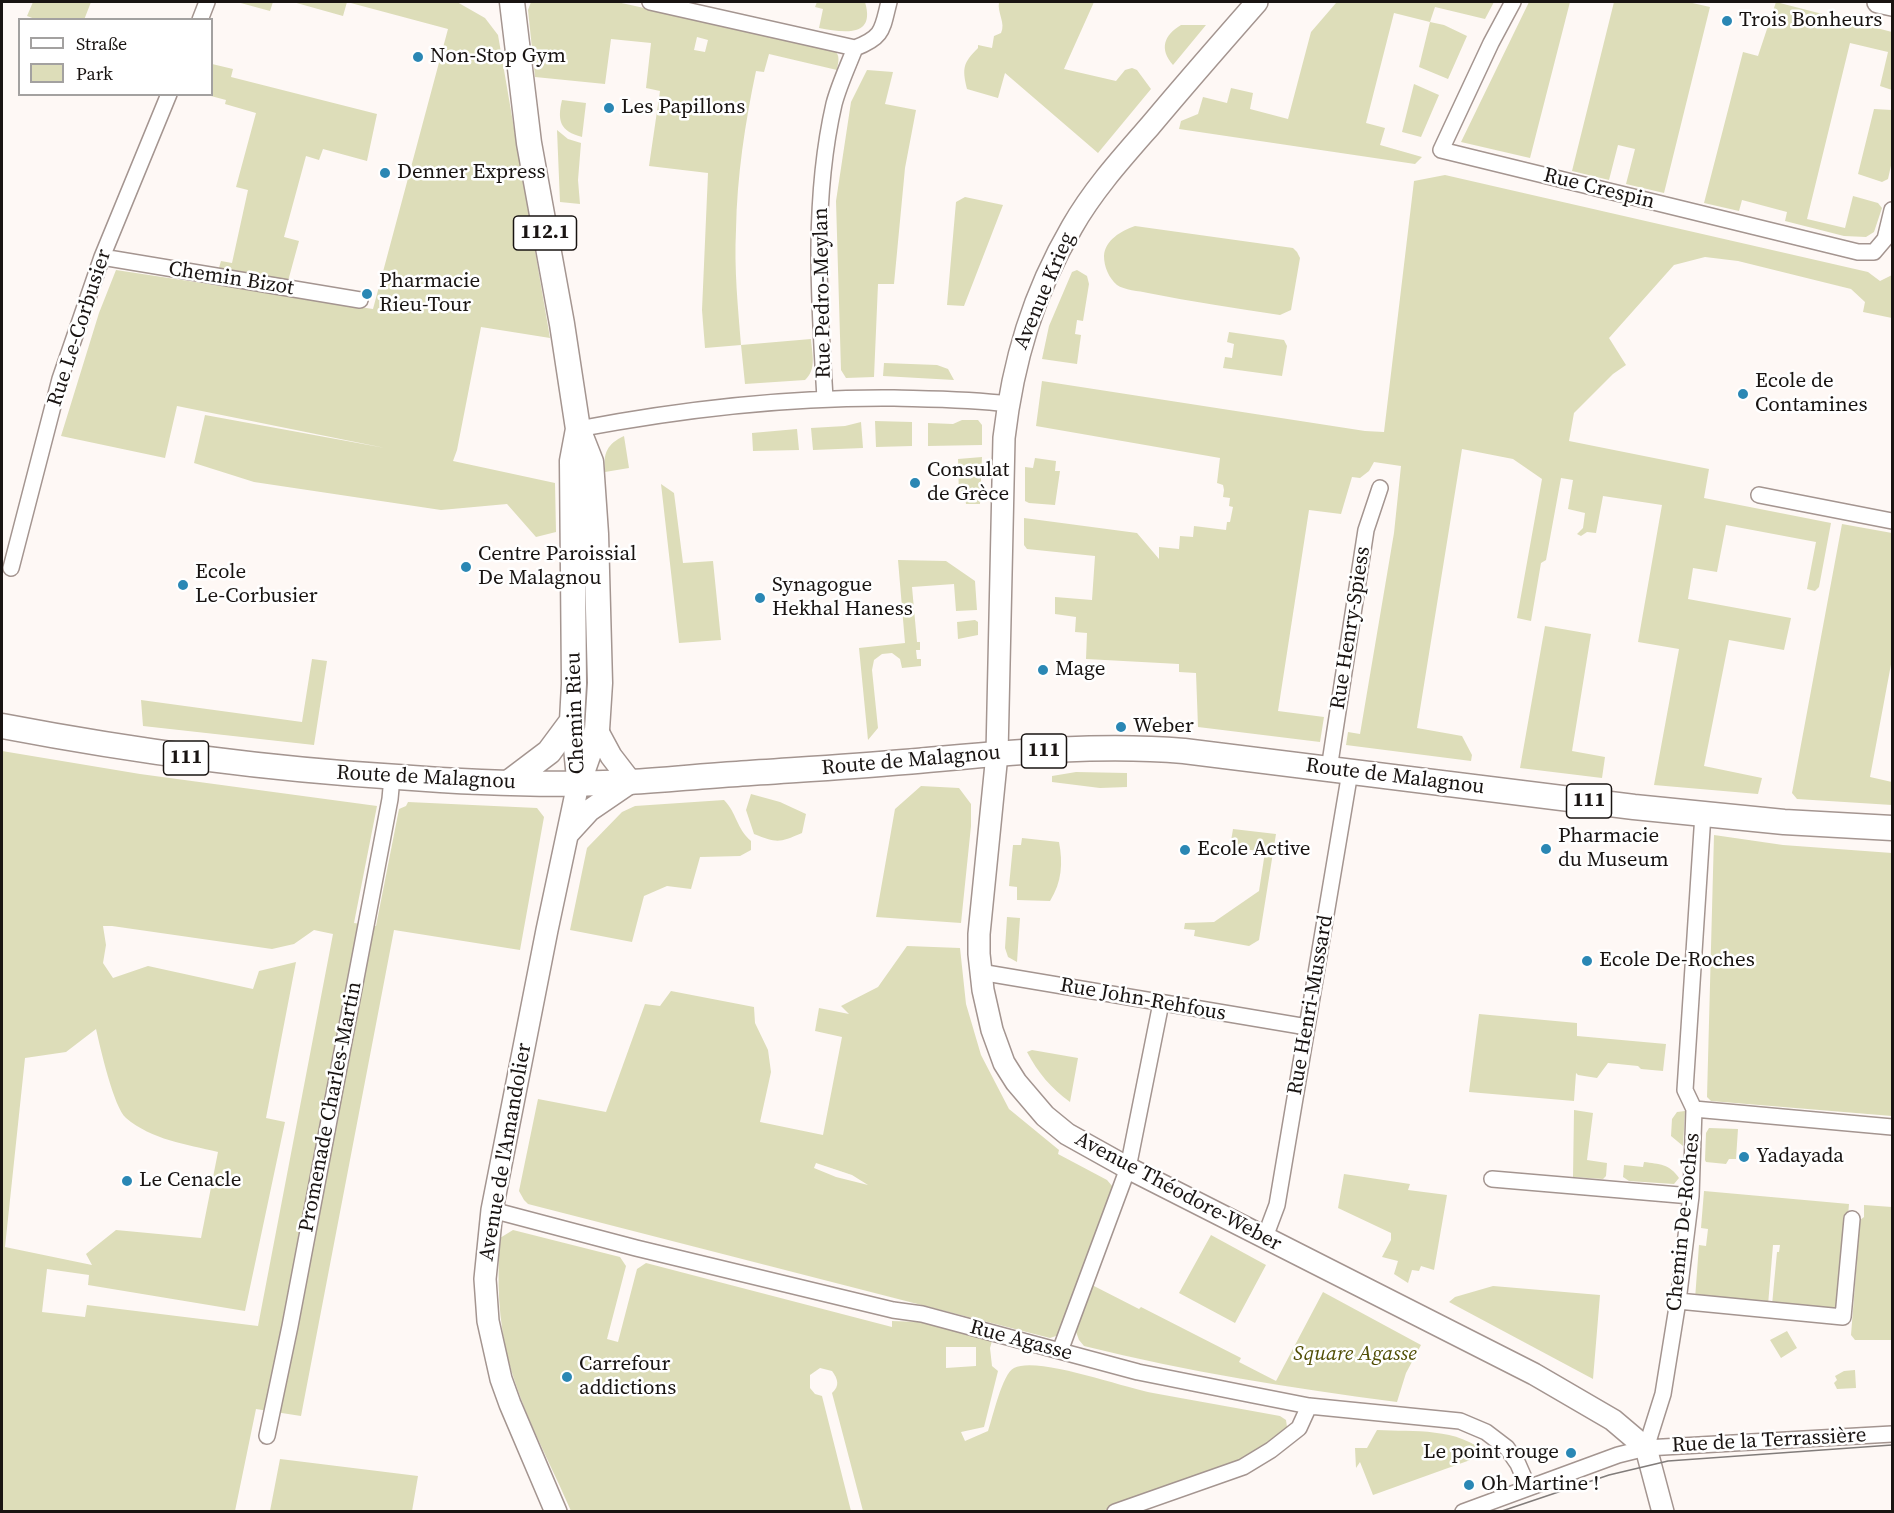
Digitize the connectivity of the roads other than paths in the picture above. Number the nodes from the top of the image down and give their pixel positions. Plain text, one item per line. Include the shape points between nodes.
1 (207, 2) edge
2 (512, 2) edge
3 (650, 2) edge
4 (889, 2) edge
5 (1257, 2) edge
6 (1513, 2) edge
7 (1878, 2) edge
8 (1893, 5) edge
9 (201, 18) edge
10 (855, 48) junction
11 (168, 96) edge
12 (1893, 210) edge
13 (102, 257) junction
14 (360, 300) dead end
15 (825, 398) junction
16 (1008, 404) junction
17 (578, 429) junction
18 (1380, 488) dead end
19 (1759, 495) dead end
20 (1893, 521) edge
21 (11, 568) dead end
22 (572, 721) junction
23 (2, 726) edge
24 (597, 730) junction
25 (997, 754) junction
26 (1339, 770) junction
27 (392, 777) junction
28 (631, 782) junction
29 (508, 783) junction
30 (578, 784) junction
31 (1703, 814) junction
32 (1893, 828) edge
33 (567, 835) junction
34 (980, 972) junction
35 (1161, 1003) junction
36 (1306, 1027) junction
37 (1694, 1109) junction
38 (1893, 1127) edge
39 (1128, 1168) junction
40 (1492, 1179) dead end
41 (1691, 1196) junction
42 (492, 1210) junction
43 (1852, 1219) dead end
44 (1265, 1237) junction
45 (1678, 1301) junction
46 (1060, 1351) junction
47 (1309, 1406) junction
48 (1893, 1434) edge
49 (267, 1436) dead end
50 (1646, 1448) junction
51 (1528, 1487) junction
52 (556, 1512) edge
53 (1115, 1512) edge
54 (1464, 1512) edge
55 (1663, 1512) edge

1 - 9 street
2 - 17 main road, Chemin Rieu / 112.1 via 527,132
3 - 10 street
4 - 10 street via 880,34
5 - 16 street, Avenue Krieg via 1118,164 1073,225 1030,317
6 - 12 street, Rue Crespin via 1441,150 1858,252 1874,252 1885,239
7 - 8 street
10 - 15 street, Rue Pedro-Meylan via 834,103 822,186 819,288
11 - 13 street, Rue Le-Corbusier
13 - 14 street, Chemin Bizot
13 - 21 street, Rue Le-Corbusier via 60,380
15 - 16 street, Rue Pedro-Meylan via 963,399
15 - 17 street, Rue Pedro-Meylan via 701,409
16 - 25 street, Avenue Krieg via 1002,475
17 - 22 main road, Chemin Rieu / 112.1 via 572,461
17 - 24 main road, Chemin Rieu / 112.1 via 591,462 596,534 600,683
18 - 26 street, Rue Henry-Spiess via 1366,530
19 - 20 street
22 - 29 main road via 544,756
22 - 30 street, Chemin Rieu / 112.1
23 - 27 main road, Route de Malagnou / 111 via 184,757
24 - 28 street
24 - 30 main road, Chemin Rieu / 112.1
25 - 26 main road, Route de Malagnou / 111 via 1134,748
25 - 28 main road, Route de Malagnou / 111
25 - 34 street, Avenue Théodore-Weber via 979,934
26 - 31 main road, Route de Malagnou / 111
26 - 36 street, Rue Henri-Mussard
27 - 29 main road, Route de Malagnou / 111
27 - 49 street, Promenade Charles-Martin
28 - 30 main road, Route de Malagnou / 111
28 - 33 street via 590,810
29 - 30 main road, Route de Malagnou / 111
30 - 33 street, Avenue de l'Amandolier
31 - 32 main road, Route de Malagnou / 111
31 - 37 street, Chemin De-Roches via 1685,1090
33 - 42 street, Avenue de l'Amandolier
34 - 35 street, Rue John-Rehfous
34 - 39 street, Avenue Théodore-Weber via 1004,1063 1029,1099 1067,1134
35 - 36 street, Rue John-Rehfous
35 - 39 street
36 - 44 street, Rue Henri-Mussard via 1276,1205
37 - 38 street
37 - 41 street, Chemin De-Roches
39 - 44 street, Avenue Théodore-Weber
39 - 46 street
40 - 41 street
41 - 45 street, Chemin De-Roches
42 - 46 street, Rue Agasse
42 - 52 street, Avenue de l'Amandolier via 485,1279 494,1356
43 - 45 street via 1844,1317
44 - 50 street, Avenue Théodore-Weber via 1533,1374 1613,1420
45 - 50 street, Chemin De-Roches via 1663,1394
46 - 47 street, Rue Agasse via 1138,1372
47 - 51 street, Rue Agasse via 1460,1422 1486,1432 1507,1448
47 - 53 street via 1299,1428 1243,1467
48 - 50 street, Rue de la Terrassière
50 - 51 street, Rue de la Terrassière
50 - 55 street
51 - 54 street, Rue de la Terrassière

